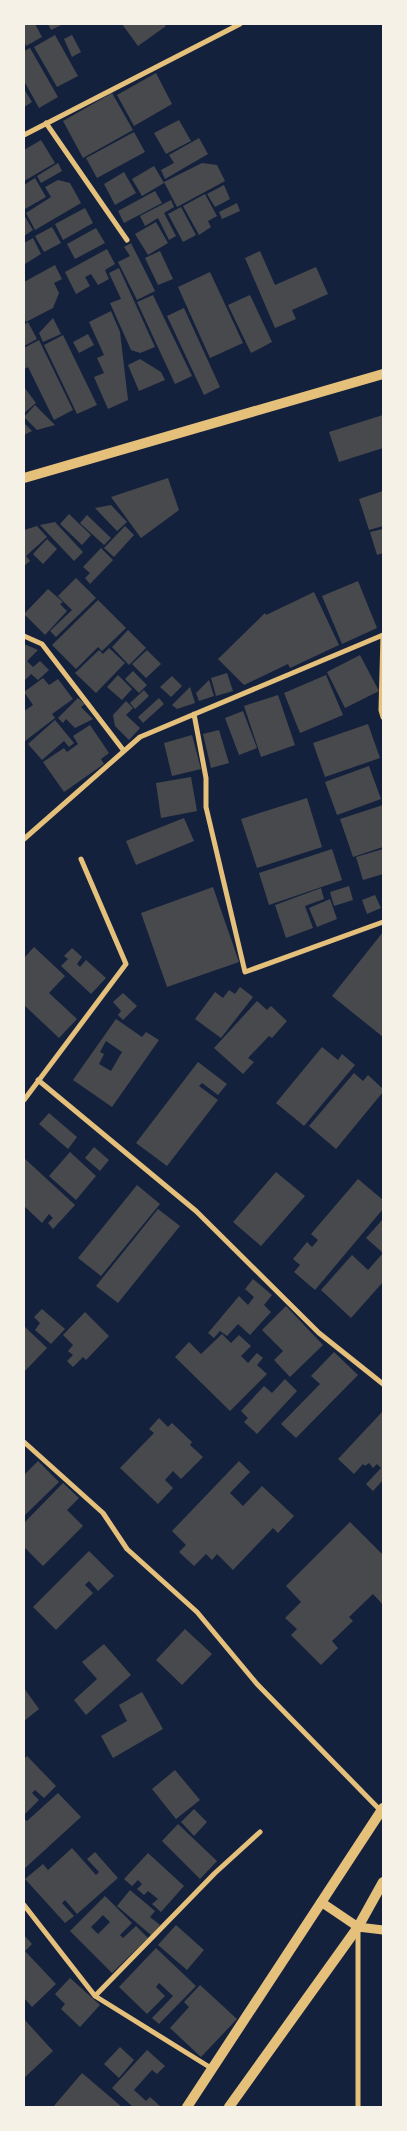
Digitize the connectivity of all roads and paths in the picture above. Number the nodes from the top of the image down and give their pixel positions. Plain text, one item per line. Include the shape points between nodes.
1 (240, 24) edge
2 (46, 123) junction
3 (24, 135) edge
4 (127, 240) dead end
5 (383, 374) edge
6 (24, 478) edge
7 (383, 635) edge
8 (24, 636) edge
9 (194, 714) junction
10 (383, 718) edge
11 (124, 751) junction
12 (24, 839) edge
13 (81, 859) dead end
14 (383, 922) edge
15 (38, 1080) junction
16 (24, 1100) edge
17 (383, 1384) edge
18 (24, 1442) edge
19 (382, 1810) edge
20 (260, 1832) dead end
21 (383, 1882) edge
22 (320, 1902) junction
23 (24, 1904) edge
24 (358, 1927) junction
25 (383, 1930) edge
26 (95, 1996) junction
27 (211, 2068) junction
28 (187, 2107) edge
29 (229, 2107) edge
30 (358, 2107) edge

1 - 2 street
2 - 3 street
2 - 4 street
5 - 6 main road
7 - 9 street
7 - 10 street
8 - 11 street via 42,644
9 - 11 street via 140,737
9 - 14 street via 206,778 206,806 245,972
11 - 12 street
13 - 15 street via 126,964
15 - 16 street
15 - 17 street via 196,1211 319,1333
18 - 19 street via 103,1513 127,1550 198,1612 256,1684
19 - 22 main road
20 - 26 street via 215,1873
21 - 24 main road
22 - 24 street
22 - 27 main road
23 - 26 street
24 - 25 street
24 - 29 main road
24 - 30 street
26 - 27 street
27 - 28 main road

